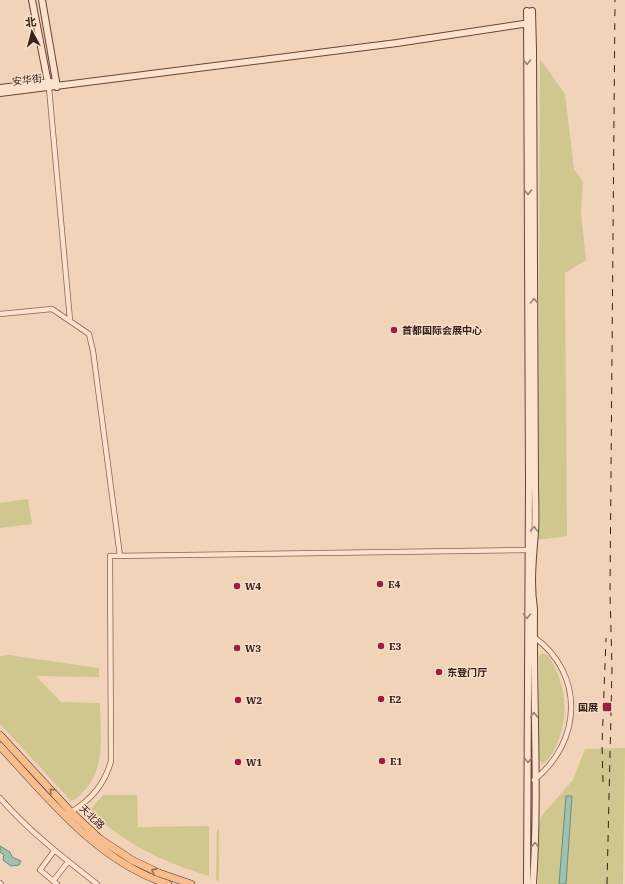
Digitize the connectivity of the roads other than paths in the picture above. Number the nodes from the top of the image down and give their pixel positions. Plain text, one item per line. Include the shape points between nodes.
1 (32, 0) edge
2 (42, 0) edge
3 (529, 11) dead end
4 (530, 23) junction
5 (56, 84) junction
6 (48, 85) junction
7 (0, 88) edge
8 (0, 93) edge
9 (0, 314) edge
10 (70, 320) junction
11 (528, 550) junction
12 (120, 556) junction
13 (534, 637) junction
14 (0, 735) edge
15 (0, 746) edge
16 (534, 780) junction
17 (0, 798) edge
18 (71, 812) junction
19 (54, 851) junction
20 (68, 862) junction
21 (55, 883) edge
22 (97, 884) edge
23 (168, 884) edge
24 (190, 884) edge
25 (527, 884) edge
26 (533, 884) edge

1 - 6 street
2 - 5 street
3 - 4 street
4 - 5 street, 安华街 via 397,43
4 -> 11 street
13 -> 4 street via 531,564 535,507
5 - 6 street, 安华街
6 - 7 street, 安华街
6 - 8 street, 安华街
6 - 10 street
9 - 10 street via 52,309
10 - 12 street via 89,334 93,351
11 - 12 street
11 -> 25 street
12 - 18 street via 110,556 111,761 101,786
16 -> 13 street
13 - 16 street via 544,645 561,667 572,706 571,720 563,745 555,760
18 -> 14 main road, 天北路
15 - 23 main road, 天北路 via 66,818 97,844 131,866
26 -> 16 street
17 - 19 street via 22,823
24 -> 18 main road, 天北路 via 132,860 100,839
19 - 20 street
19 - 21 street via 40,870
20 - 21 street
20 - 22 street

